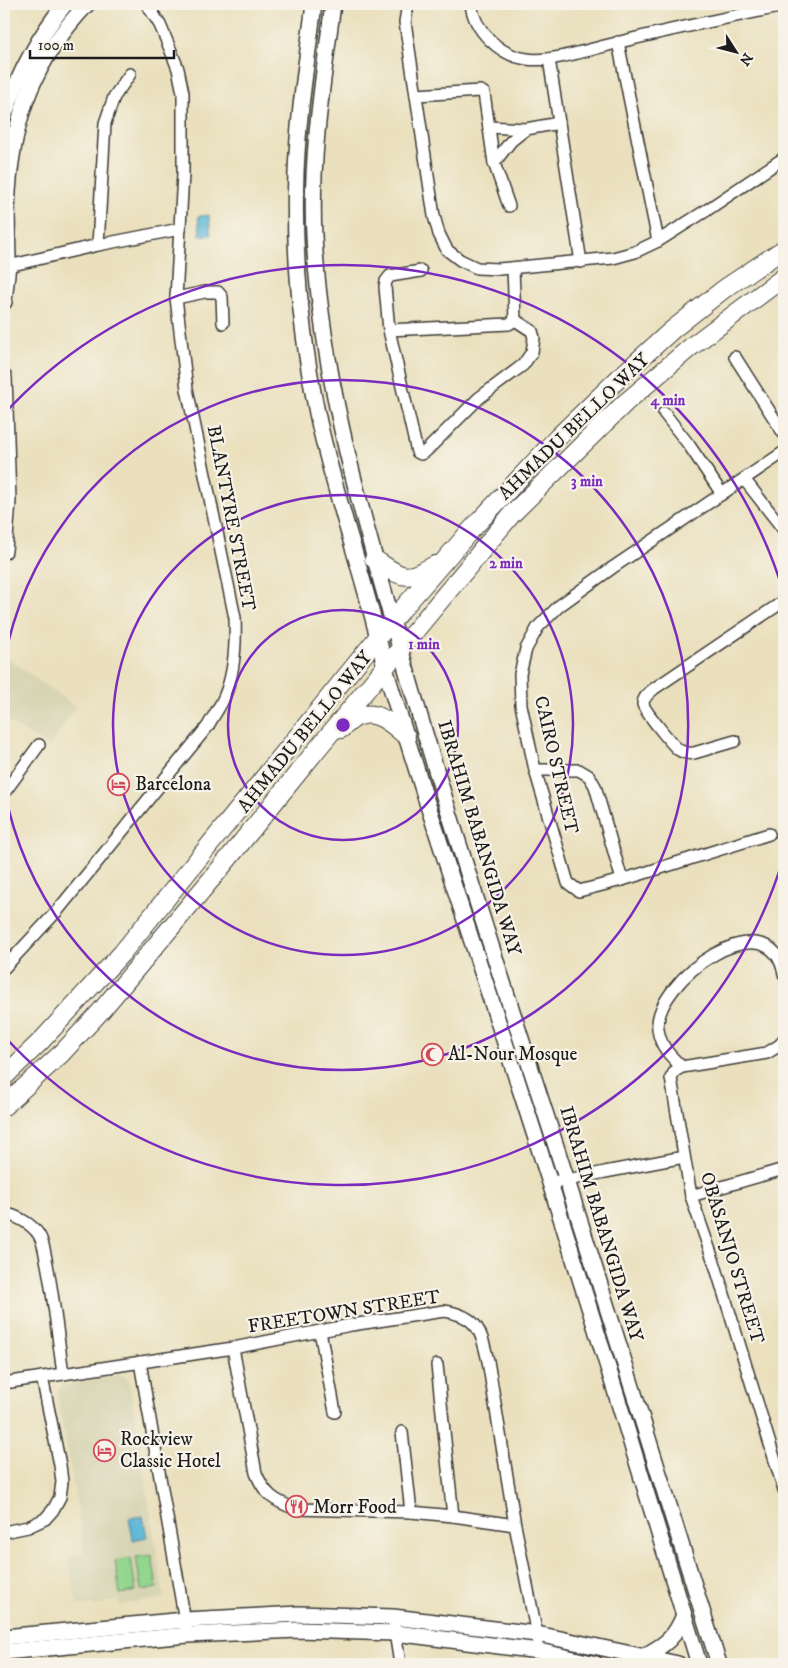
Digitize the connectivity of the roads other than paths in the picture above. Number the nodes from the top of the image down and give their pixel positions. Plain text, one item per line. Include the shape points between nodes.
1 (65, 4) edge
2 (87, 4) edge
3 (147, 4) edge
4 (314, 4) edge
5 (333, 4) edge
6 (408, 4) edge
7 (470, 4) edge
8 (784, 6) edge
9 (618, 42) junction
10 (549, 59) junction
11 (130, 74) dead end
12 (416, 95) junction
13 (4, 116) edge
14 (559, 123) junction
15 (489, 127) junction
16 (526, 129) junction
17 (10, 133) edge
18 (784, 158) edge
19 (494, 163) junction
20 (509, 206) dead end
21 (180, 229) junction
22 (658, 241) junction
23 (98, 245) junction
24 (784, 249) edge
25 (581, 262) junction
26 (6, 266) edge
27 (513, 268) junction
28 (421, 271) dead end
29 (784, 277) edge
30 (176, 298) junction
31 (4, 302) edge
32 (515, 320) junction
33 (223, 323) dead end
34 (389, 330) junction
35 (735, 357) dead end
36 (4, 377) edge
37 (664, 413) dead end
38 (784, 434) edge
39 (784, 452) edge
40 (744, 479) junction
41 (722, 494) junction
42 (784, 530) edge
43 (4, 550) edge
44 (446, 558) junction
45 (374, 559) junction
46 (784, 600) edge
47 (392, 621) junction
48 (378, 637) junction
49 (400, 651) junction
50 (385, 668) junction
51 (406, 736) junction
52 (735, 741) dead end
53 (323, 742) junction
54 (39, 745) dead end
55 (535, 770) junction
56 (5, 789) edge
57 (769, 834) dead end
58 (622, 880) junction
59 (4, 968) edge
60 (784, 974) edge
61 (784, 1039) edge
62 (682, 1067) junction
63 (4, 1076) edge
64 (4, 1106) edge
65 (684, 1158) junction
66 (784, 1169) edge
67 (568, 1180) junction
68 (550, 1182) junction
69 (691, 1196) junction
70 (4, 1214) edge
71 (320, 1331) junction
72 (233, 1348) junction
73 (140, 1362) junction
74 (437, 1366) dead end
75 (63, 1374) junction
76 (42, 1378) junction
77 (4, 1384) edge
78 (335, 1412) dead end
79 (402, 1432) dead end
80 (784, 1490) edge
81 (411, 1512) junction
82 (454, 1516) junction
83 (515, 1525) junction
84 (4, 1532) edge
85 (684, 1614) junction
86 (393, 1617) junction
87 (186, 1628) junction
88 (395, 1633) junction
89 (538, 1634) junction
90 (4, 1637) edge
91 (539, 1651) junction
92 (4, 1652) edge
93 (644, 1656) junction
94 (400, 1664) edge
95 (596, 1664) edge
96 (678, 1664) edge
97 (699, 1664) edge
98 (718, 1664) edge

1 - 13 main road via 34,47
2 - 17 main road via 40,67
3 - 21 street, BLANTYRE STREET via 171,51 183,93
4 - 48 main road, IBRAHIM BABANGIDA WAY via 296,173 296,238 302,327 317,414
5 - 45 main road, IBRAHIM BABANGIDA WAY via 315,161 314,233 322,323 335,404
6 - 12 street via 405,22
7 - 10 street via 477,25 487,38 507,52 526,59
8 - 9 street
9 - 10 street
9 - 22 street
10 - 14 street
11 - 23 street via 114,97 105,123
12 - 15 street via 480,91 486,97
12 - 27 street via 434,216 447,250 477,268
14 - 16 street
14 - 25 street
15 - 16 street
15 - 19 street
16 - 19 street via 511,141
17 - 26 main road
18 - 22 street
19 - 20 street
21 - 23 street
21 - 30 street, BLANTYRE STREET
22 - 25 street via 613,258
23 - 26 street
24 - 44 main road, AHMADU BELLO WAY via 724,289 626,372 557,438
25 - 27 street
26 - 31 main road
27 - 32 street
28 - 34 street via 390,276 386,281
29 - 49 main road, AHMADU BELLO WAY via 692,346 571,454 512,514
30 - 33 street via 218,292 222,297
30 - 59 street, BLANTYRE STREET via 187,389 235,618 232,669 225,696 208,726 58,910
32 - 34 street via 509,324
32 - 34 street via 532,331 534,338 532,352 523,365 479,398 421,454 417,452
35 - 38 street
36 - 43 main road via 8,501
37 - 41 street
39 - 40 street, CAIRO STREET
40 - 41 street, CAIRO STREET
40 - 42 street
41 - 55 street, CAIRO STREET via 559,606 538,628 526,649 520,674 521,705
44 - 45 main road via 409,577 399,575
44 - 47 main road, AHMADU BELLO WAY
45 - 47 main road, IBRAHIM BABANGIDA WAY
46 - 52 street via 654,688 644,700 647,713 679,750 688,754
47 - 48 main road, AHMADU BELLO WAY
47 - 49 main road, IBRAHIM BABANGIDA WAY
48 - 50 main road, IBRAHIM BABANGIDA WAY
48 - 63 main road, AHMADU BELLO WAY via 122,953
49 - 50 main road, AHMADU BELLO WAY
49 - 67 main road, IBRAHIM BABANGIDA WAY
50 - 51 main road, IBRAHIM BABANGIDA WAY
50 - 53 main road, AHMADU BELLO WAY
51 - 53 main road via 384,719 368,715 357,717
51 - 68 main road, IBRAHIM BABANGIDA WAY
53 - 64 main road, AHMADU BELLO WAY via 100,1012 62,1053
54 - 56 street
55 - 58 street via 579,770 589,776 595,786
55 - 58 street, CAIRO STREET via 568,883 579,891
57 - 58 street, CAIRO STREET
60 - 62 street via 782,964 772,951 757,942 736,945 713,954 696,966 668,996 658,1022 666,1052
61 - 62 street via 767,1053
62 - 65 street, OBASANJO STREET via 671,1078
65 - 67 street
65 - 69 street, OBASANJO STREET
66 - 69 street
67 - 68 street
67 - 98 main road, IBRAHIM BABANGIDA WAY
68 - 85 main road, IBRAHIM BABANGIDA WAY
69 - 80 street, OBASANJO STREET
70 - 75 street via 23,1220 40,1236
71 - 72 street, FREETOWN STREET
71 - 78 street
71 - 83 street, FREETOWN STREET via 444,1311 468,1318 483,1338
72 - 73 street, FREETOWN STREET
72 - 81 street via 256,1473 270,1496 296,1509
73 - 75 street, FREETOWN STREET
73 - 87 street
74 - 82 street
75 - 76 street, FREETOWN STREET
76 - 77 street, FREETOWN STREET
76 - 84 street via 60,1465 60,1496 45,1519
79 - 81 street
81 - 82 street
82 - 83 street
83 - 89 street, FREETOWN STREET
85 - 93 main road via 670,1640
85 - 97 main road, IBRAHIM BABANGIDA WAY
86 - 87 main road via 298,1614
86 - 88 street
86 - 89 main road
87 - 88 main road
87 - 90 main road
87 - 92 main road
88 - 91 main road
88 - 94 street
89 - 91 street, FREETOWN STREET
89 - 93 main road
91 - 95 main road
93 - 96 main road

